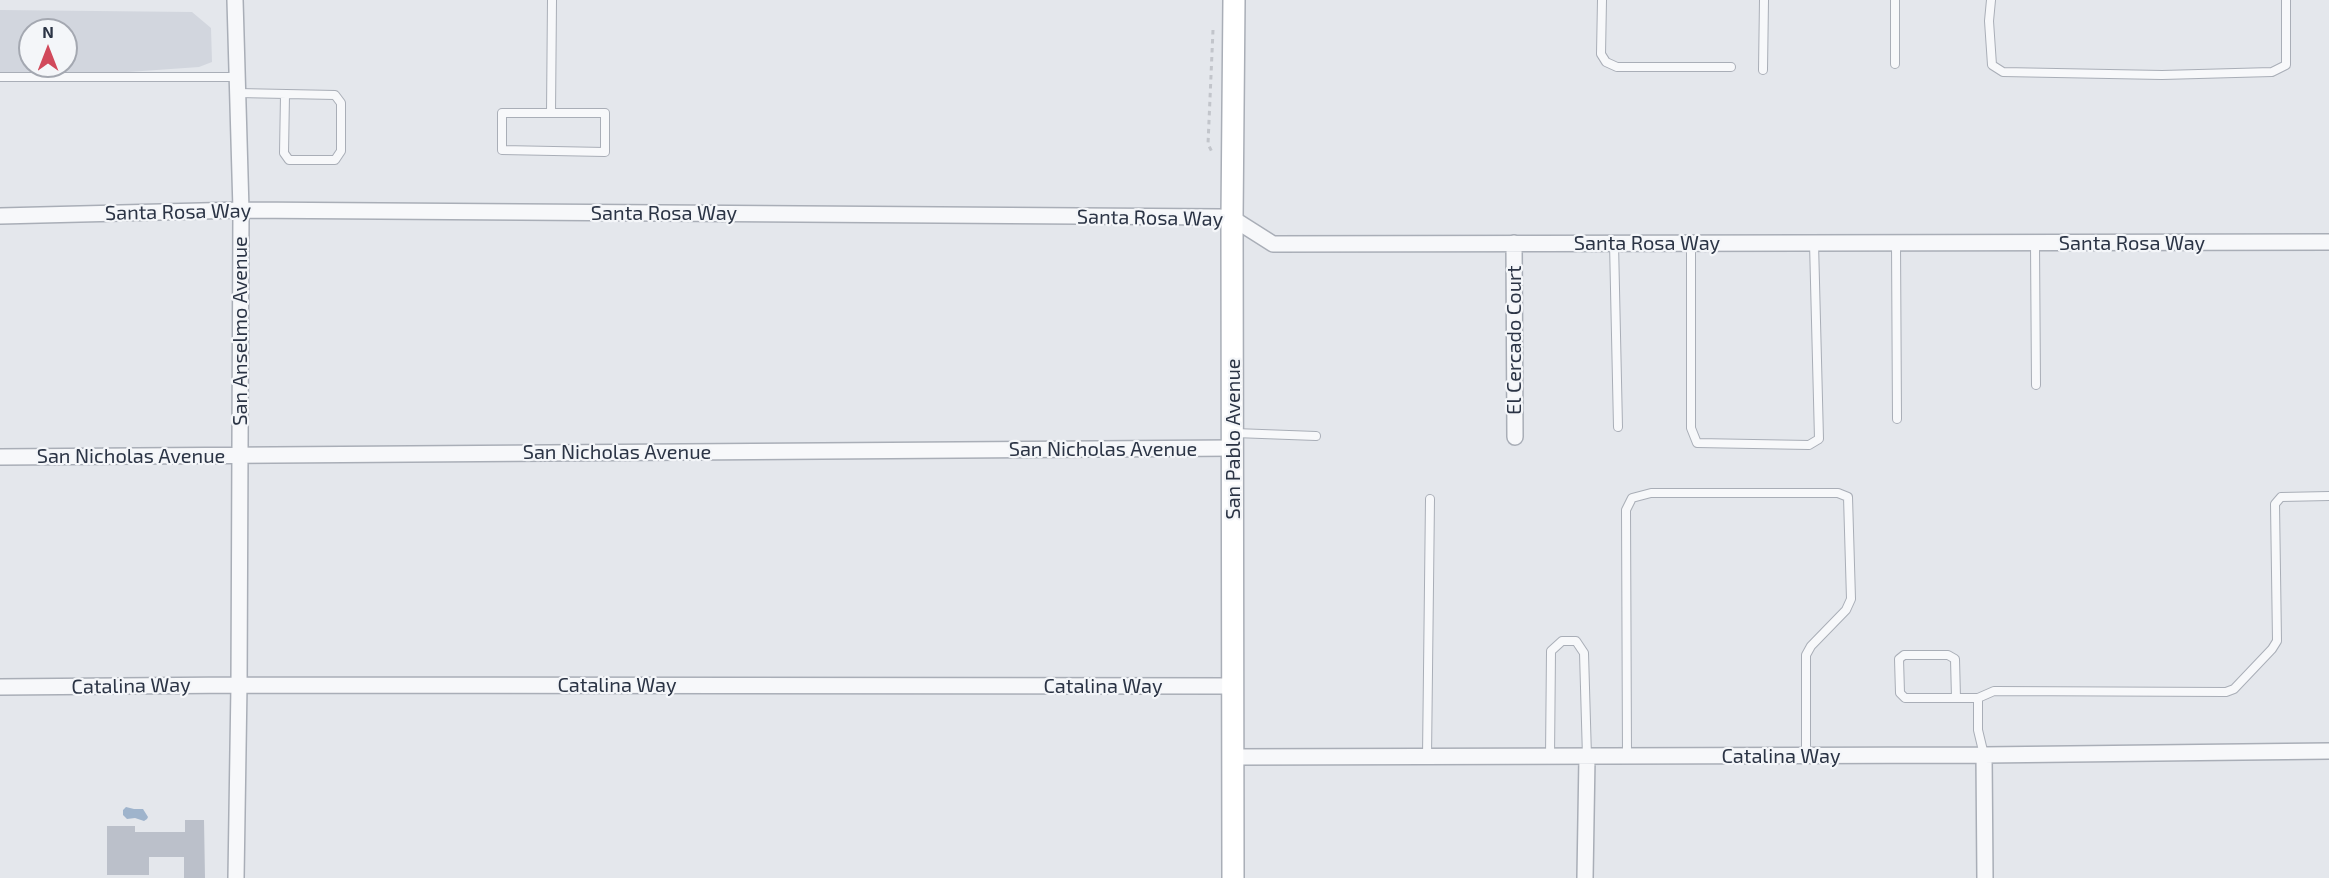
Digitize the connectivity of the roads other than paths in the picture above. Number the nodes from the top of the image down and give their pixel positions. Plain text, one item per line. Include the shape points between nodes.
1 (235, 0) edge
2 (552, 0) edge
3 (1234, 0) edge
4 (1602, 0) edge
5 (1764, 0) edge
6 (1894, 0) edge
7 (1991, 0) edge
8 (2286, 0) edge
9 (1895, 64) dead end
10 (1731, 67) dead end
11 (1763, 70) dead end
12 (0, 77) edge
13 (238, 77) junction
14 (238, 93) junction
15 (285, 95) junction
16 (551, 113) junction
17 (241, 210) junction
18 (0, 216) edge
19 (1232, 218) junction
20 (2329, 242) edge
21 (1514, 243) junction
22 (1614, 243) junction
23 (1691, 243) junction
24 (1814, 243) junction
25 (1896, 243) junction
26 (2035, 244) junction
27 (2036, 385) dead end
28 (1897, 419) dead end
29 (1618, 427) dead end
30 (1316, 436) dead end
31 (1515, 437) dead end
32 (1233, 441) junction
33 (239, 455) junction
34 (0, 457) edge
35 (2329, 496) edge
36 (1430, 499) dead end
37 (239, 685) junction
38 (1233, 686) junction
39 (0, 687) edge
40 (1956, 698) junction
41 (1978, 698) junction
42 (2329, 751) edge
43 (1984, 755) junction
44 (1806, 756) junction
45 (1233, 757) junction
46 (1428, 757) junction
47 (1550, 757) junction
48 (1587, 757) junction
49 (1626, 757) junction
50 (236, 878) edge
51 (1233, 878) edge
52 (1585, 878) edge
53 (1985, 878) edge

1 - 13 street, San Anselmo Avenue
2 - 16 lane
3 - 19 street, San Pablo Avenue
4 - 10 lane via 1601,54 1606,62 1617,67
5 - 11 lane
6 - 9 lane
7 - 8 lane via 1992,66 2003,72 2162,75 2272,72 2286,65
12 - 13 lane
13 - 14 street, San Anselmo Avenue
14 - 15 lane
14 - 17 street, San Anselmo Avenue
15 - 15 lane via 338,98 341,151 335,160 289,160 284,153
16 - 16 lane via 501,113 502,150 605,152 605,113
17 - 18 street, Santa Rosa Way
17 - 19 street, Santa Rosa Way
17 - 33 street, San Anselmo Avenue
19 - 21 street, Santa Rosa Way via 1273,244
19 - 32 street, San Pablo Avenue
20 - 26 street, Santa Rosa Way
21 - 22 street, Santa Rosa Way
21 - 31 street, El Cercado Court
22 - 23 street, Santa Rosa Way
22 - 29 lane
23 - 24 street, Santa Rosa Way
23 - 24 lane via 1690,428 1697,443 1809,445 1819,439
24 - 25 street, Santa Rosa Way
25 - 26 street, Santa Rosa Way
25 - 28 lane
26 - 27 lane
30 - 32 lane
32 - 33 street, San Nicholas Avenue
32 - 38 street, San Pablo Avenue
33 - 34 street, San Nicholas Avenue
33 - 37 street, San Anselmo Avenue
35 - 41 lane via 2281,497 2275,504 2277,641 2234,689 1994,691
36 - 46 lane
37 - 38 street, Catalina Way
37 - 39 street, Catalina Way
37 - 50 street, San Anselmo Avenue
38 - 45 street, San Pablo Avenue
40 - 40 lane via 1905,698 1900,693 1899,659 1904,655 1948,655 1955,659
40 - 41 lane
41 - 43 lane via 1978,730
42 - 43 street, Catalina Way
43 - 44 street, Catalina Way
43 - 53 street
44 - 49 street, Catalina Way
44 - 49 lane via 1806,655 1851,599 1848,497 1838,493 1651,493 1632,498 1626,510
45 - 46 street, Catalina Way
45 - 51 street, San Pablo Avenue
46 - 47 street, Catalina Way
47 - 48 street, Catalina Way
47 - 48 lane via 1551,651 1562,641 1576,641 1584,653
48 - 49 street, Catalina Way
48 - 52 street

